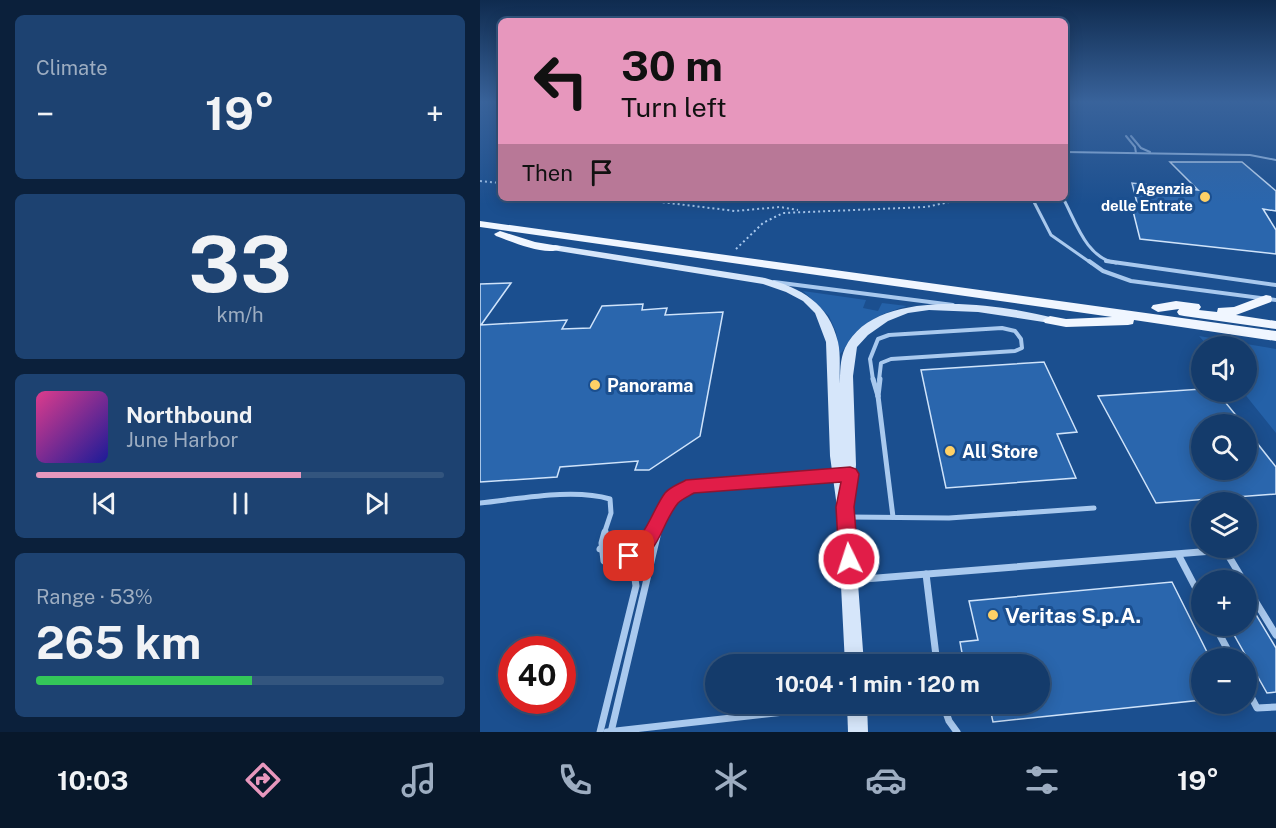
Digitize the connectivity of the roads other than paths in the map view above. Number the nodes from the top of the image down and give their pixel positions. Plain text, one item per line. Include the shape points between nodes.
1 (1126, 136) dead end
2 (1131, 136) dead end
3 (1068, 152) edge
4 (1136, 153) junction
5 (1179, 154) junction
6 (1276, 160) edge
7 (1034, 201) edge
8 (1065, 201) edge
9 (480, 216) edge
10 (480, 226) edge
11 (555, 248) joint
12 (765, 281) junction
13 (1276, 285) edge
14 (1271, 299) edge
15 (1158, 308) junction
16 (967, 309) junction
17 (1050, 320) joint
18 (1170, 320) junction
19 (1276, 325) edge
20 (1276, 336) edge
21 (878, 396) junction
22 (844, 474) junction
23 (480, 503) edge
24 (1094, 508) dead end
25 (846, 512) junction
26 (663, 513) junction
27 (893, 517) junction
28 (600, 549) junction
29 (1179, 556) junction
30 (1237, 570) edge
31 (926, 574) junction
32 (1191, 579) edge
33 (850, 580) junction
34 (1257, 604) edge
35 (1276, 635) edge
36 (854, 654) edge
37 (936, 654) edge
38 (1276, 707) edge
39 (1257, 708) edge
40 (768, 714) edge
41 (857, 714) edge
42 (947, 714) edge
43 (600, 732) edge
44 (609, 732) edge
45 (858, 732) edge
46 (957, 732) edge

1 - 4 lane
2 - 5 lane via 1143,150
3 - 4 lane
4 - 5 lane
5 - 6 lane via 1250,155
7 - 14 lane via 1051,235 1103,271 1131,281
8 - 13 lane via 1090,249 1106,261
9 - 15 main road
10 - 11 main road
10 - 18 main road
11 - 12 street
12 - 16 lane
12 - 22 street via 807,299 828,328
14 - 15 main road via 1231,312 1176,305
15 - 19 main road
16 - 17 street
16 - 22 street via 907,310 875,322 855,340 848,354 846,374
17 - 18 main road
18 - 20 main road
21 - 21 lane via 879,367 886,360 1015,351 1022,348 1021,339 1012,329 1002,328 889,335 878,339 871,350 871,377
21 - 27 lane
22 - 25 street
22 - 26 lane via 692,486 673,496
23 - 28 lane via 608,497 612,511
24 - 27 lane via 949,518
25 - 27 lane
25 - 33 street
26 - 28 lane via 646,545 637,553 621,557
26 - 44 lane
28 - 43 lane via 604,561 635,579 636,586
29 - 30 lane via 1225,550
29 - 31 lane
29 - 32 lane
31 - 33 lane
31 - 37 lane
33 - 36 street
34 - 35 lane
38 - 39 lane
40 - 44 lane
41 - 45 street
42 - 46 lane

